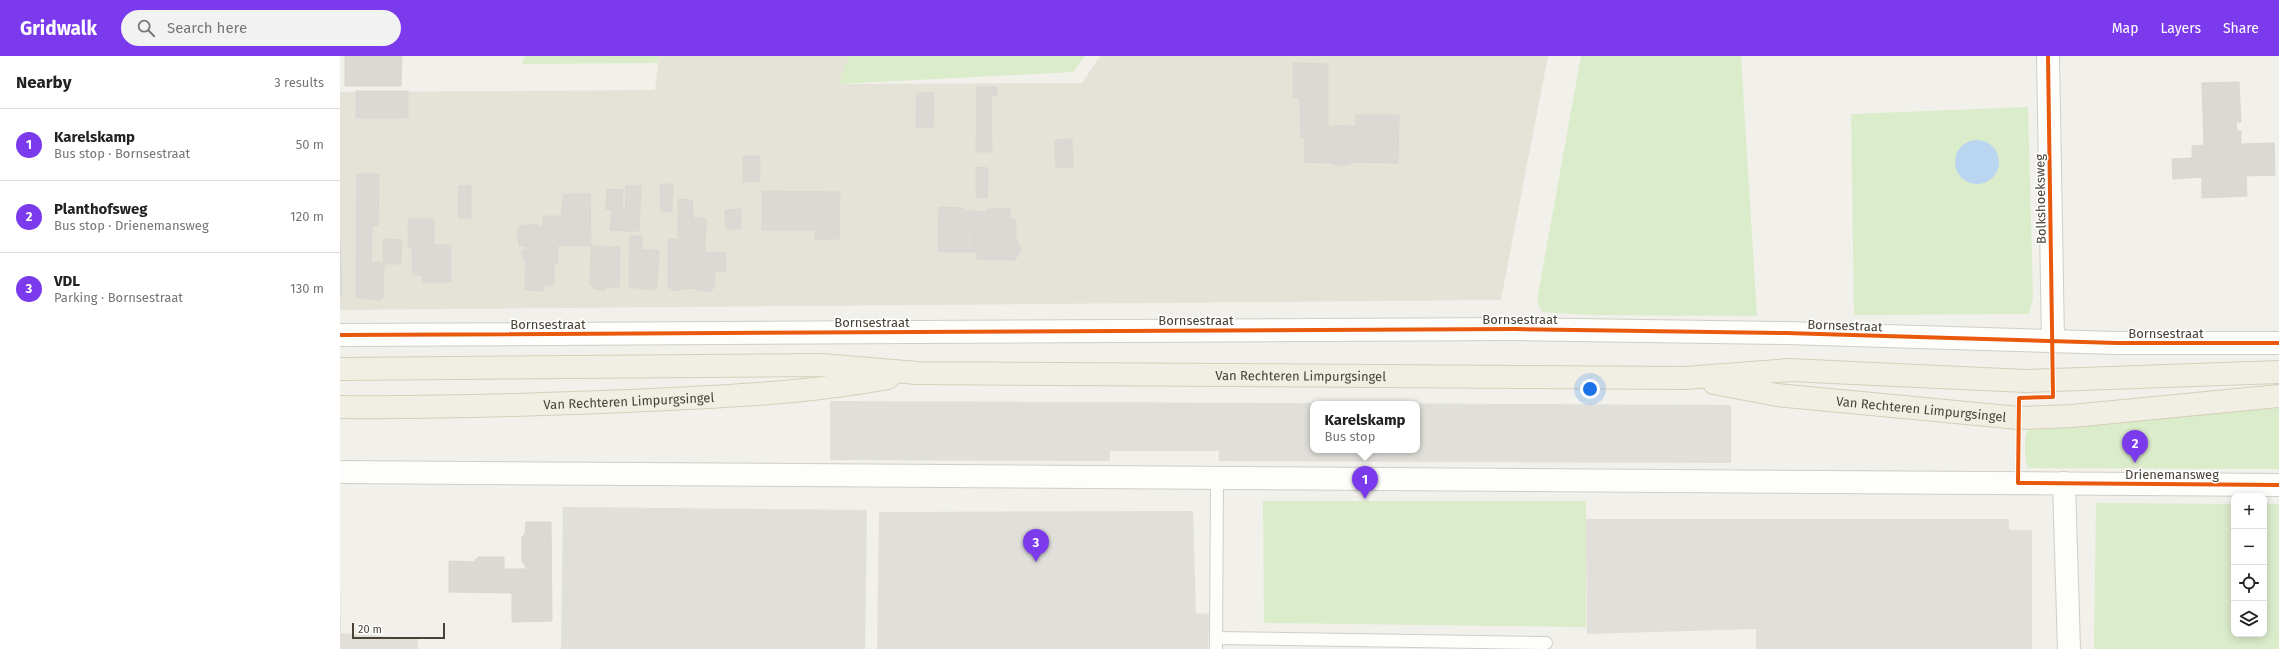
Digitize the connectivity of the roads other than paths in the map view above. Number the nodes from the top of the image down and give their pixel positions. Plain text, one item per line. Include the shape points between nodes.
1 (2048, 56) edge
2 (340, 335) edge
3 (2053, 341) junction
4 (2279, 343) edge
5 (340, 369) edge
6 (2279, 372) edge
7 (917, 373) junction
8 (1685, 378) junction
9 (2279, 396) edge
10 (340, 407) edge
11 (340, 472) edge
12 (1217, 477) junction
13 (2064, 483) junction
14 (2279, 485) edge
15 (1546, 642) dead end
16 (1216, 644) edge
17 (2069, 649) edge

1 - 3 street, Bolkshoeksweg
2 - 3 street, Bornsestraat via 1515,328
3 - 4 street, Bornsestraat
5 - 7 main road, Van Rechteren Limpurgsingel via 822,365
6 - 8 main road, Van Rechteren Limpurgsingel via 2026,381 1789,370
7 - 8 main road, Van Rechteren Limpurgsingel
7 - 10 main road, Van Rechteren Limpurgsingel via 844,386 709,398 453,408
8 - 9 main road, Van Rechteren Limpurgsingel via 1777,395 2019,418 2072,416
11 - 12 street
12 - 13 street
12 - 16 lane
13 - 14 street, Drienemansweg
13 - 17 street
15 - 16 lane

